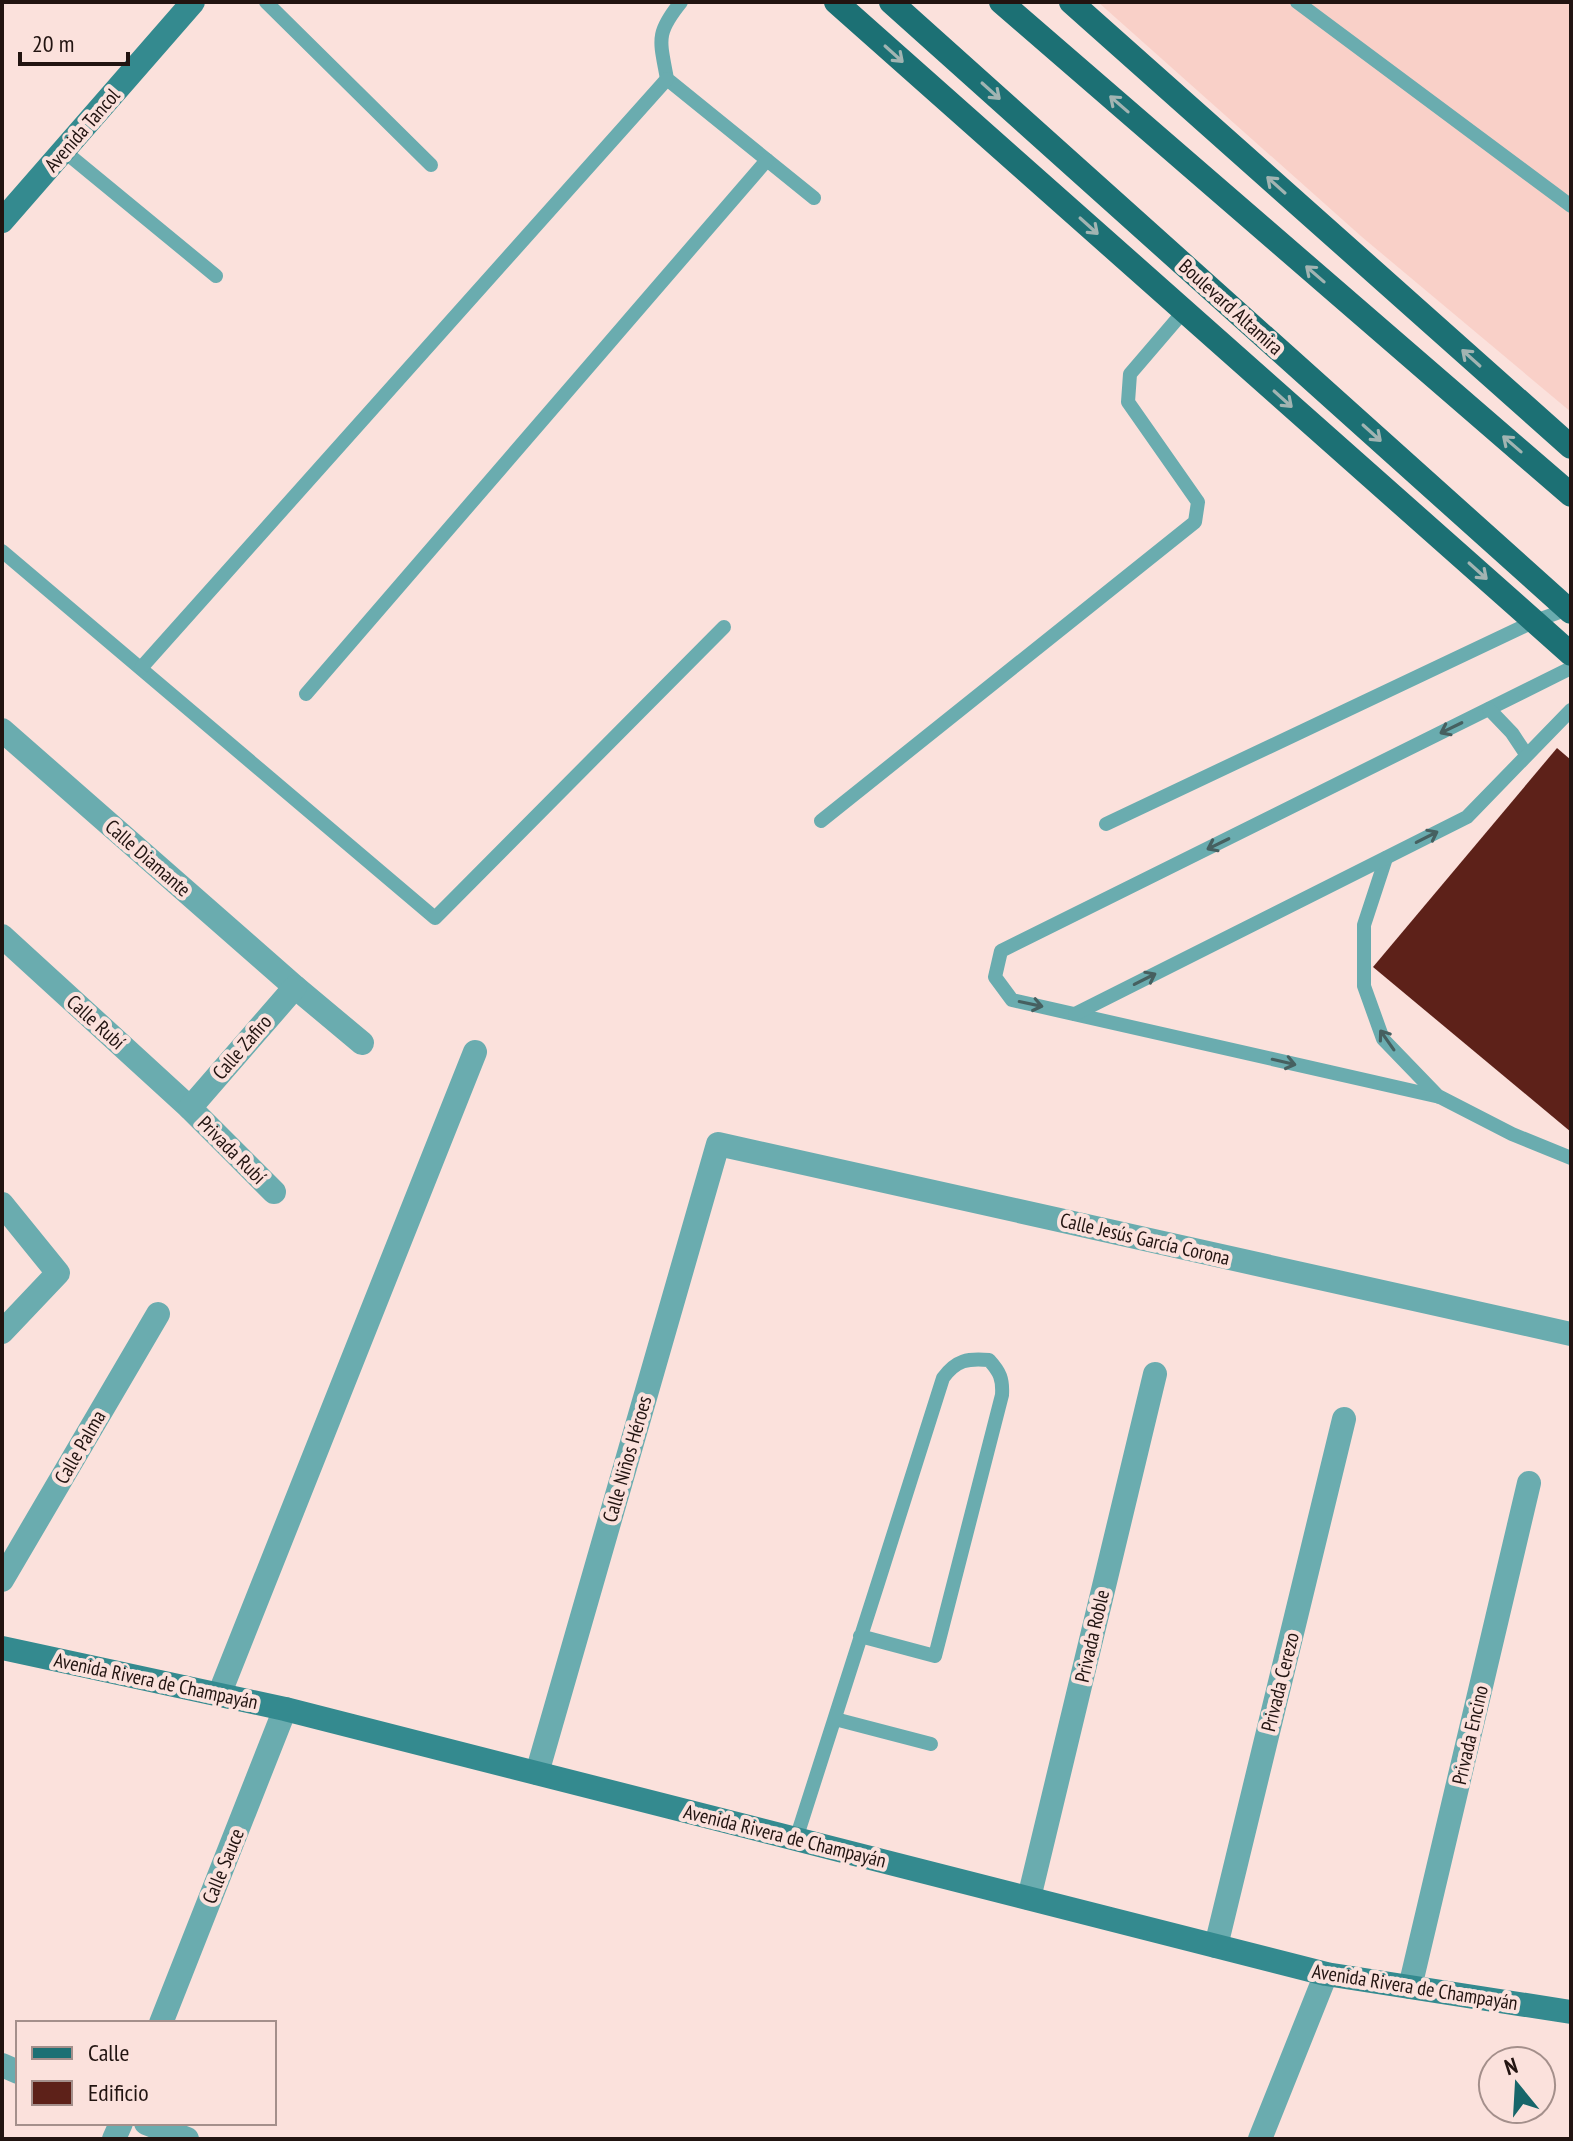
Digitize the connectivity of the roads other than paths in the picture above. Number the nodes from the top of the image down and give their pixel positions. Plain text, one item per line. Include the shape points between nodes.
1 (193, 2) edge
2 (266, 2) edge
3 (681, 2) edge
4 (836, 2) edge
5 (891, 2) edge
6 (1001, 2) edge
7 (1071, 2) edge
8 (1297, 2) edge
9 (667, 79) junction
10 (64, 151) junction
11 (767, 160) junction
12 (431, 165) dead end
13 (814, 198) dead end
14 (1571, 206) edge
15 (2, 221) edge
16 (216, 276) dead end
17 (1184, 311) junction
18 (1571, 447) edge
19 (1571, 495) edge
20 (2, 551) edge
21 (1569, 611) edge
22 (1535, 621) junction
23 (724, 627) dead end
24 (1571, 654) edge
25 (141, 668) junction
26 (1571, 668) edge
27 (306, 694) dead end
28 (1489, 709) junction
29 (1571, 710) edge
30 (2, 730) edge
31 (1526, 754) junction
32 (821, 821) dead end
33 (1106, 824) dead end
34 (1386, 858) junction
35 (2, 936) edge
36 (295, 987) junction
37 (1075, 1014) junction
38 (362, 1043) dead end
39 (475, 1052) dead end
40 (1440, 1097) junction
41 (190, 1108) junction
42 (718, 1144) joint
43 (1571, 1158) edge
44 (274, 1192) dead end
45 (2, 1204) edge
46 (158, 1314) dead end
47 (2, 1332) edge
48 (1571, 1334) edge
49 (1155, 1374) dead end
50 (1344, 1419) dead end
51 (1529, 1483) dead end
52 (2, 1580) edge
53 (860, 1636) junction
54 (2, 1648) edge
55 (219, 1695) junction
56 (285, 1709) junction
57 (835, 1719) junction
58 (931, 1744) dead end
59 (537, 1773) junction
60 (796, 1839) junction
61 (1029, 1898) junction
62 (1216, 1946) junction
63 (1326, 1974) junction
64 (1410, 1987) junction
65 (1571, 2012) edge
66 (162, 2021) edge
67 (151, 2125) edge
68 (187, 2139) edge
69 (1260, 2139) edge

1 - 10 street, Avenida Tancol
2 - 12 lane
3 - 9 lane via 665,22 660,43
4 -> 17 main road
5 -> 21 main road, Boulevard Altamira
19 -> 6 main road
18 -> 7 main road
8 - 14 lane
9 - 11 lane
9 - 25 lane
10 - 15 street, Avenida Tancol
10 - 16 lane
11 - 13 lane
11 - 27 lane
17 -> 22 main road
17 - 32 lane via 1130,374 1128,402 1198,502 1195,522
20 - 25 lane
21 - 22 lane
22 - 24 main road
22 - 33 lane
23 - 25 lane via 435,918
26 - 28 lane
28 - 31 lane
28 -> 37 lane via 1001,951 995,977 1012,1000
29 - 31 lane
30 - 36 street, Calle Diamante
34 -> 31 lane via 1467,817
37 -> 34 lane
40 -> 34 lane via 1383,1039 1364,986 1364,925
35 - 41 street, Calle Rubí
36 - 38 street, Calle Diamante
36 - 41 street, Calle Zafiro
37 -> 40 lane
39 - 55 street
40 - 43 lane
41 - 44 street, Privada Rubí
42 - 48 street, Calle Jesús García Corona
42 - 59 street, Calle Niños Héroes
45 - 47 street via 58,1273
46 - 52 street, Calle Palma
49 - 61 street, Privada Roble
50 - 62 street, Privada Cerezo
51 - 64 street, Privada Encino
53 - 53 lane via 943,1378 964,1360 989,1360 999,1370 1002,1395 935,1656
53 - 57 lane
54 - 55 street, Avenida Rivera de Champayán
55 - 56 street, Avenida Rivera de Champayán
56 - 59 street, Avenida Rivera de Champayán
56 - 66 street, Calle Sauce
57 - 58 lane
57 - 60 lane
59 - 60 street, Avenida Rivera de Champayán
60 - 61 street, Avenida Rivera de Champayán
61 - 62 street, Avenida Rivera de Champayán
62 - 63 street, Avenida Rivera de Champayán
63 - 64 street, Avenida Rivera de Champayán
63 - 69 street
64 - 65 street, Avenida Rivera de Champayán
67 - 68 street

